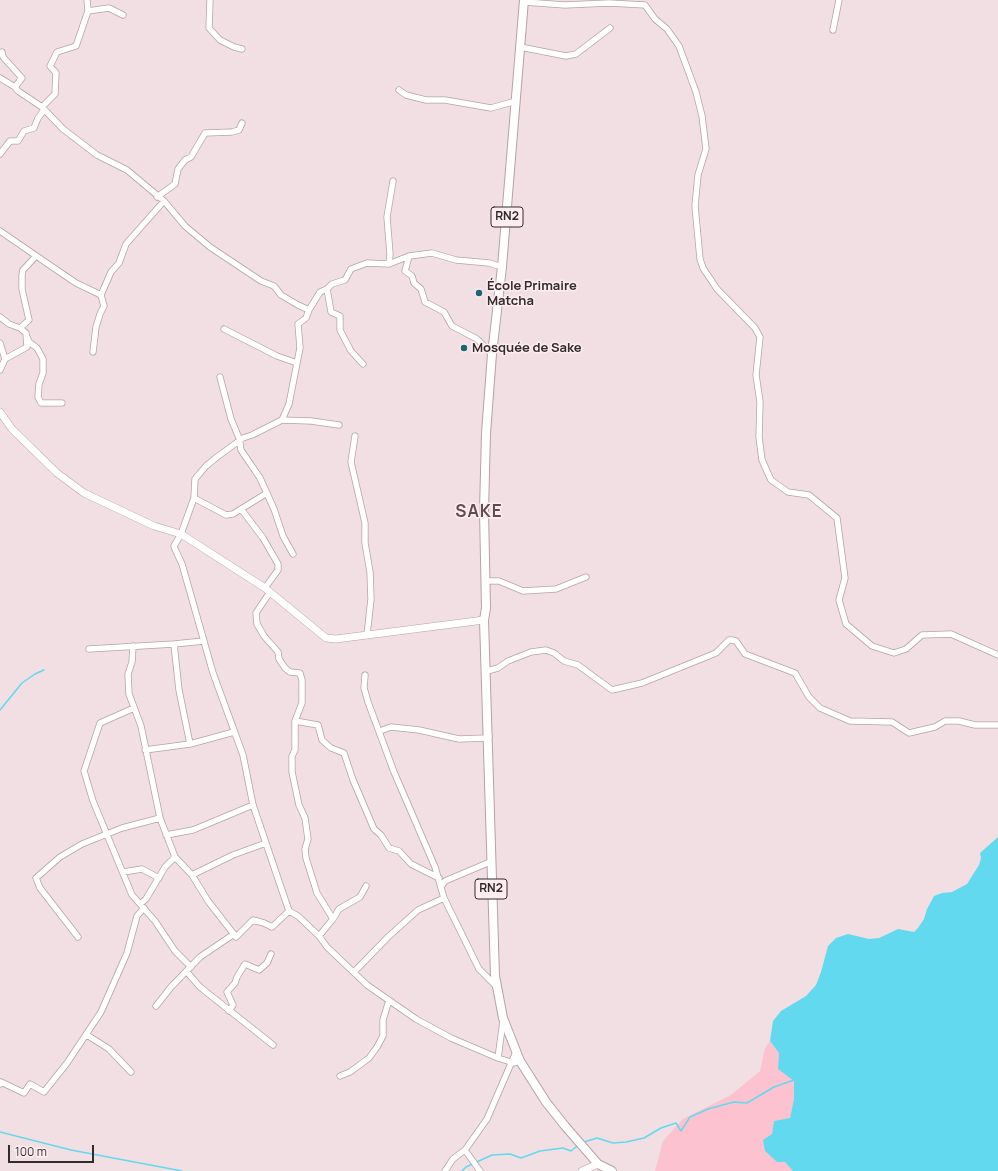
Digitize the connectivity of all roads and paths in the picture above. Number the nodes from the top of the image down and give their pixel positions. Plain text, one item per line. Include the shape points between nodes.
1 (87, 0) edge
2 (210, 0) edge
3 (839, 0) edge
4 (524, 1) edge
5 (644, 3) edge
6 (88, 11) junction
7 (123, 15) dead end
8 (610, 28) dead end
9 (833, 30) dead end
10 (520, 47) junction
11 (242, 48) dead end
12 (2, 52) dead end
13 (0, 78) edge
14 (15, 87) junction
15 (399, 90) dead end
16 (516, 101) junction
17 (43, 108) junction
18 (242, 123) dead end
19 (0, 154) edge
20 (393, 181) dead end
21 (157, 197) junction
22 (164, 201) junction
23 (0, 230) edge
24 (36, 256) junction
25 (409, 256) junction
26 (389, 264) junction
27 (502, 267) junction
28 (327, 289) junction
29 (101, 295) junction
30 (309, 310) junction
31 (0, 317) edge
32 (20, 328) junction
33 (224, 329) dead end
34 (26, 333) junction
35 (0, 343) edge
36 (93, 352) dead end
37 (492, 354) junction
38 (5, 359) junction
39 (297, 363) junction
40 (363, 364) dead end
41 (0, 370) edge
42 (220, 377) dead end
43 (62, 403) dead end
44 (0, 412) edge
45 (282, 420) junction
46 (339, 425) dead end
47 (355, 436) dead end
48 (238, 442) junction
49 (267, 493) junction
50 (194, 498) junction
51 (241, 509) junction
52 (181, 534) junction
53 (293, 554) dead end
54 (586, 577) dead end
55 (485, 581) junction
56 (268, 590) junction
57 (484, 620) junction
58 (367, 634) junction
59 (204, 641) junction
60 (174, 644) junction
61 (133, 646) junction
62 (89, 648) dead end
63 (998, 655) edge
64 (487, 671) junction
65 (365, 676) dead end
66 (134, 708) junction
67 (295, 722) junction
68 (998, 725) edge
69 (380, 731) junction
70 (234, 732) junction
71 (488, 736) junction
72 (190, 744) junction
73 (145, 750) junction
74 (253, 805) junction
75 (160, 818) junction
76 (107, 833) junction
77 (166, 835) junction
78 (266, 843) junction
79 (175, 857) junction
80 (490, 862) junction
81 (123, 872) junction
82 (192, 875) junction
83 (159, 878) junction
84 (439, 878) junction
85 (366, 886) dead end
86 (441, 887) junction
87 (444, 898) junction
88 (142, 906) junction
89 (289, 911) junction
90 (333, 918) junction
91 (234, 934) junction
92 (319, 936) junction
93 (78, 937) dead end
94 (271, 954) dead end
95 (189, 970) junction
96 (354, 972) junction
97 (496, 986) junction
98 (389, 1000) junction
99 (156, 1006) dead end
100 (229, 1011) junction
101 (503, 1018) junction
102 (86, 1035) junction
103 (273, 1045) dead end
104 (516, 1052) junction
105 (498, 1058) junction
106 (510, 1061) junction
107 (520, 1061) junction
108 (131, 1072) dead end
109 (340, 1076) dead end
110 (0, 1084) edge
111 (465, 1150) junction
112 (598, 1164) junction
113 (445, 1171) edge
114 (480, 1171) edge
115 (582, 1171) edge
116 (612, 1171) edge

1 - 6 street
2 - 11 street via 209,28 220,40
3 - 9 street
4 - 5 street via 565,6
4 - 10 highway, RN2
5 - 63 street via 679,46 702,116 706,149 698,175 695,206 698,250 703,268 717,289 755,328 760,337 756,375 760,402 758,437 762,460 771,480 788,492 809,495 837,518 845,578 839,600 846,624 872,646 894,653 906,649 922,635 951,634
6 - 7 street via 109,8
6 - 17 street via 76,46 57,52 50,66 56,73 54,94
8 - 10 street via 576,54 566,56
10 - 16 highway, RN2
12 - 14 street via 3,57 22,78
13 - 14 street
14 - 17 street via 18,92
15 - 16 street via 406,95 426,100 445,100 491,108
16 - 27 highway, RN2
17 - 19 street via 34,128 24,131 18,141 10,141
17 - 21 street via 63,130 97,155 127,170
18 - 21 street via 240,130 205,133 190,157 178,170 175,184
20 - 26 street via 387,217
21 - 22 street
22 - 29 street via 126,244 119,263 111,272
22 - 30 street via 185,226 210,247 261,281 274,286 290,302
23 - 24 street
24 - 29 street
24 - 32 street via 23,270 22,289 29,320
25 - 26 street
25 - 27 street via 432,253 456,260
25 - 37 street via 405,271 421,289 425,302 444,312 452,326 477,338
26 - 28 street via 367,263 358,266 351,269 345,280 332,284
27 - 37 highway, RN2
28 - 30 street via 320,292
28 - 40 street via 331,312 340,316 340,330 351,351
29 - 36 street via 104,306 96,327
30 - 39 street via 306,318 298,324 300,348
31 - 32 street
32 - 34 street
33 - 39 street via 277,356
34 - 38 street via 27,347
34 - 43 street via 29,342 38,348 43,359 38,397 42,403
35 - 38 street
37 - 55 highway, RN2 via 484,496
38 - 41 street
39 - 45 street via 289,404
42 - 48 street via 239,438
44 - 52 main road via 12,429 57,473 84,493 154,526
45 - 46 street
45 - 48 street
47 - 58 street via 351,462 364,519 370,572 371,599
48 - 49 street
48 - 50 street via 200,472 193,485
49 - 51 street
49 - 53 street via 283,536
50 - 51 street via 226,515
50 - 52 street
51 - 56 street via 263,538 278,564 278,570
52 - 56 main road
52 - 59 street via 174,546 182,564
54 - 55 street via 556,589 523,590 499,581
55 - 57 highway, RN2
56 - 58 main road via 326,638
56 - 67 street via 256,613 257,624 278,652 285,668 290,672 300,673 302,703
57 - 58 main road
57 - 64 highway, RN2
59 - 60 street
59 - 70 street
60 - 61 street
60 - 72 street via 179,690
61 - 62 street
61 - 66 street via 128,674
64 - 68 street via 532,652 546,650 554,652 564,661 578,665 612,690 642,683 716,653 729,640 736,640 745,654 795,673 809,697 820,708 850,721 892,722 909,733 935,727 946,721
64 - 71 highway, RN2
65 - 69 street via 366,695
66 - 73 street via 141,726
66 - 76 street via 100,723 84,771
67 - 84 street via 318,725 322,740 331,748 344,753 374,829 381,834 389,848 398,852 411,864
67 - 90 street via 292,772 299,805 305,818 308,839 306,858 317,893
69 - 71 street via 391,727 459,739
69 - 84 street via 394,772
70 - 72 street
70 - 74 street via 243,755
71 - 80 highway, RN2
72 - 73 street
73 - 75 street
74 - 77 street via 193,830
74 - 78 street
75 - 76 street
75 - 77 street
76 - 81 street
76 - 93 street via 60,857 36,878 40,888
77 - 79 street
78 - 82 street via 233,855
78 - 89 street
79 - 82 street
79 - 83 street
80 - 86 street via 445,881
80 - 97 highway, RN2
81 - 83 street via 142,869
81 - 88 street via 132,895
82 - 91 street via 208,901
83 - 88 street
84 - 86 street
85 - 90 street via 360,896 339,909
86 - 87 street
87 - 96 street via 418,910 388,936
87 - 97 street via 479,969
88 - 95 street
88 - 102 street via 127,953 101,1012
89 - 91 street via 272,927 253,920 236,937
89 - 92 street
90 - 92 street
91 - 95 street via 209,950
92 - 96 street
94 - 100 street via 259,970 245,964 227,992 233,1004
95 - 99 street
95 - 100 street via 200,987
96 - 98 street via 367,985
97 - 101 highway, RN2
98 - 105 street via 451,1038
98 - 109 street via 383,1020 383,1036 377,1047 369,1058
100 - 103 street
101 - 104 highway, RN2
101 - 105 street
102 - 108 street via 109,1048
102 - 110 street via 44,1092 30,1084 24,1093 1,1082
104 - 106 street
104 - 107 highway, RN2
105 - 106 street
106 - 107 street
106 - 111 street via 488,1119
107 - 112 highway, RN2 via 546,1102
111 - 113 street via 453,1159
111 - 114 street
112 - 115 main road
112 - 116 highway, RN2

